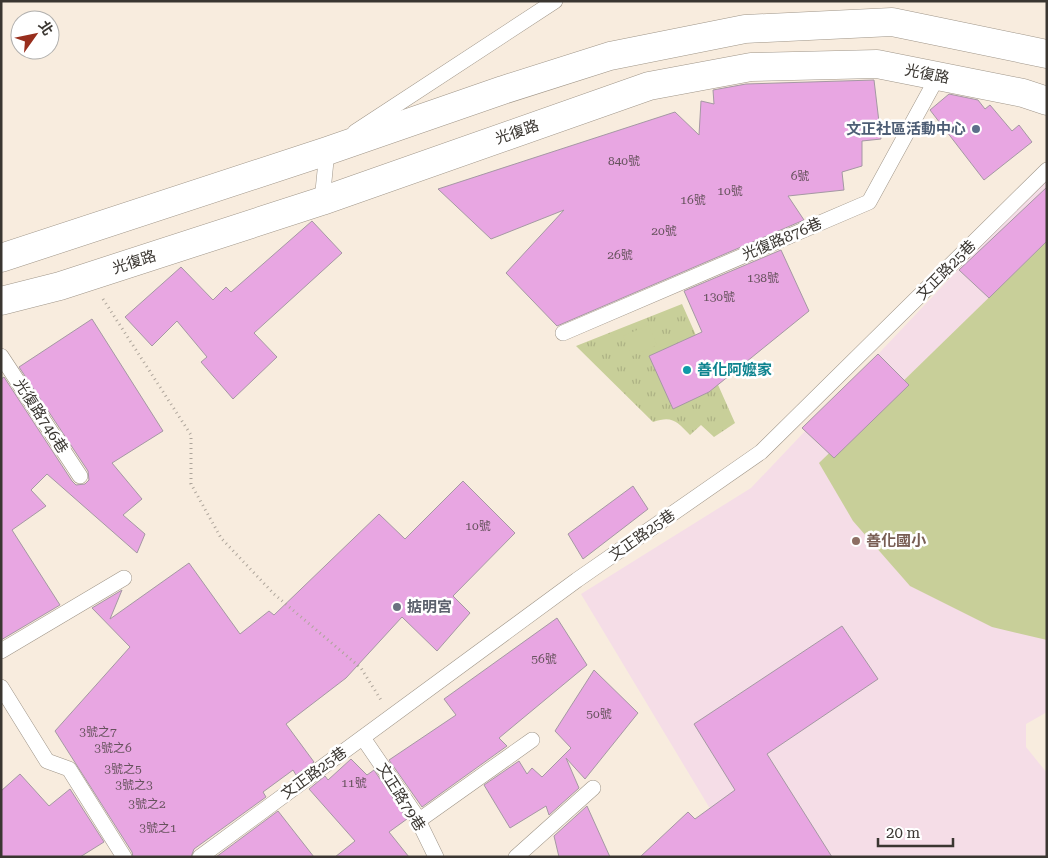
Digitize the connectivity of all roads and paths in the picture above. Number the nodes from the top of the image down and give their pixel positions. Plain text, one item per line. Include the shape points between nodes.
1 (554, 1) edge
2 (1047, 54) edge
3 (938, 76) junction
4 (1047, 101) edge
5 (327, 151) junction
6 (1047, 170) edge
7 (322, 201) junction
8 (1, 258) edge
9 (89, 277) junction
10 (1, 301) edge
11 (563, 333) dead end
12 (1, 356) edge
13 (80, 476) dead end
14 (124, 578) dead end
15 (1, 651) edge
16 (1, 688) edge
17 (392, 717) junction
18 (363, 738) junction
19 (532, 740) dead end
20 (593, 788) dead end
21 (418, 821) junction
22 (124, 857) edge
23 (200, 857) edge
24 (436, 857) edge
25 (516, 857) edge

1 - 5 lane
2 - 5 street via 892,22 746,30 610,56
3 - 4 street, 光復路
3 - 7 street, 光復路 via 877,64 751,67 649,86
3 - 11 lane, 光復路876巷 via 869,202
5 - 7 lane
5 - 8 street
6 - 17 lane, 文正路25巷 via 761,452 577,580
7 - 9 street, 光復路
9 - 10 street, 光復路
9 - 17 path via 191,435 191,484 221,538 274,594 361,668
12 - 13 lane, 光復路746巷
14 - 15 lane
16 - 22 lane via 48,761 69,769
17 - 18 lane, 文正路25巷
18 - 21 lane, 文正路79巷
18 - 23 lane, 文正路25巷
19 - 21 lane
20 - 25 lane
21 - 24 lane, 文正路79巷

